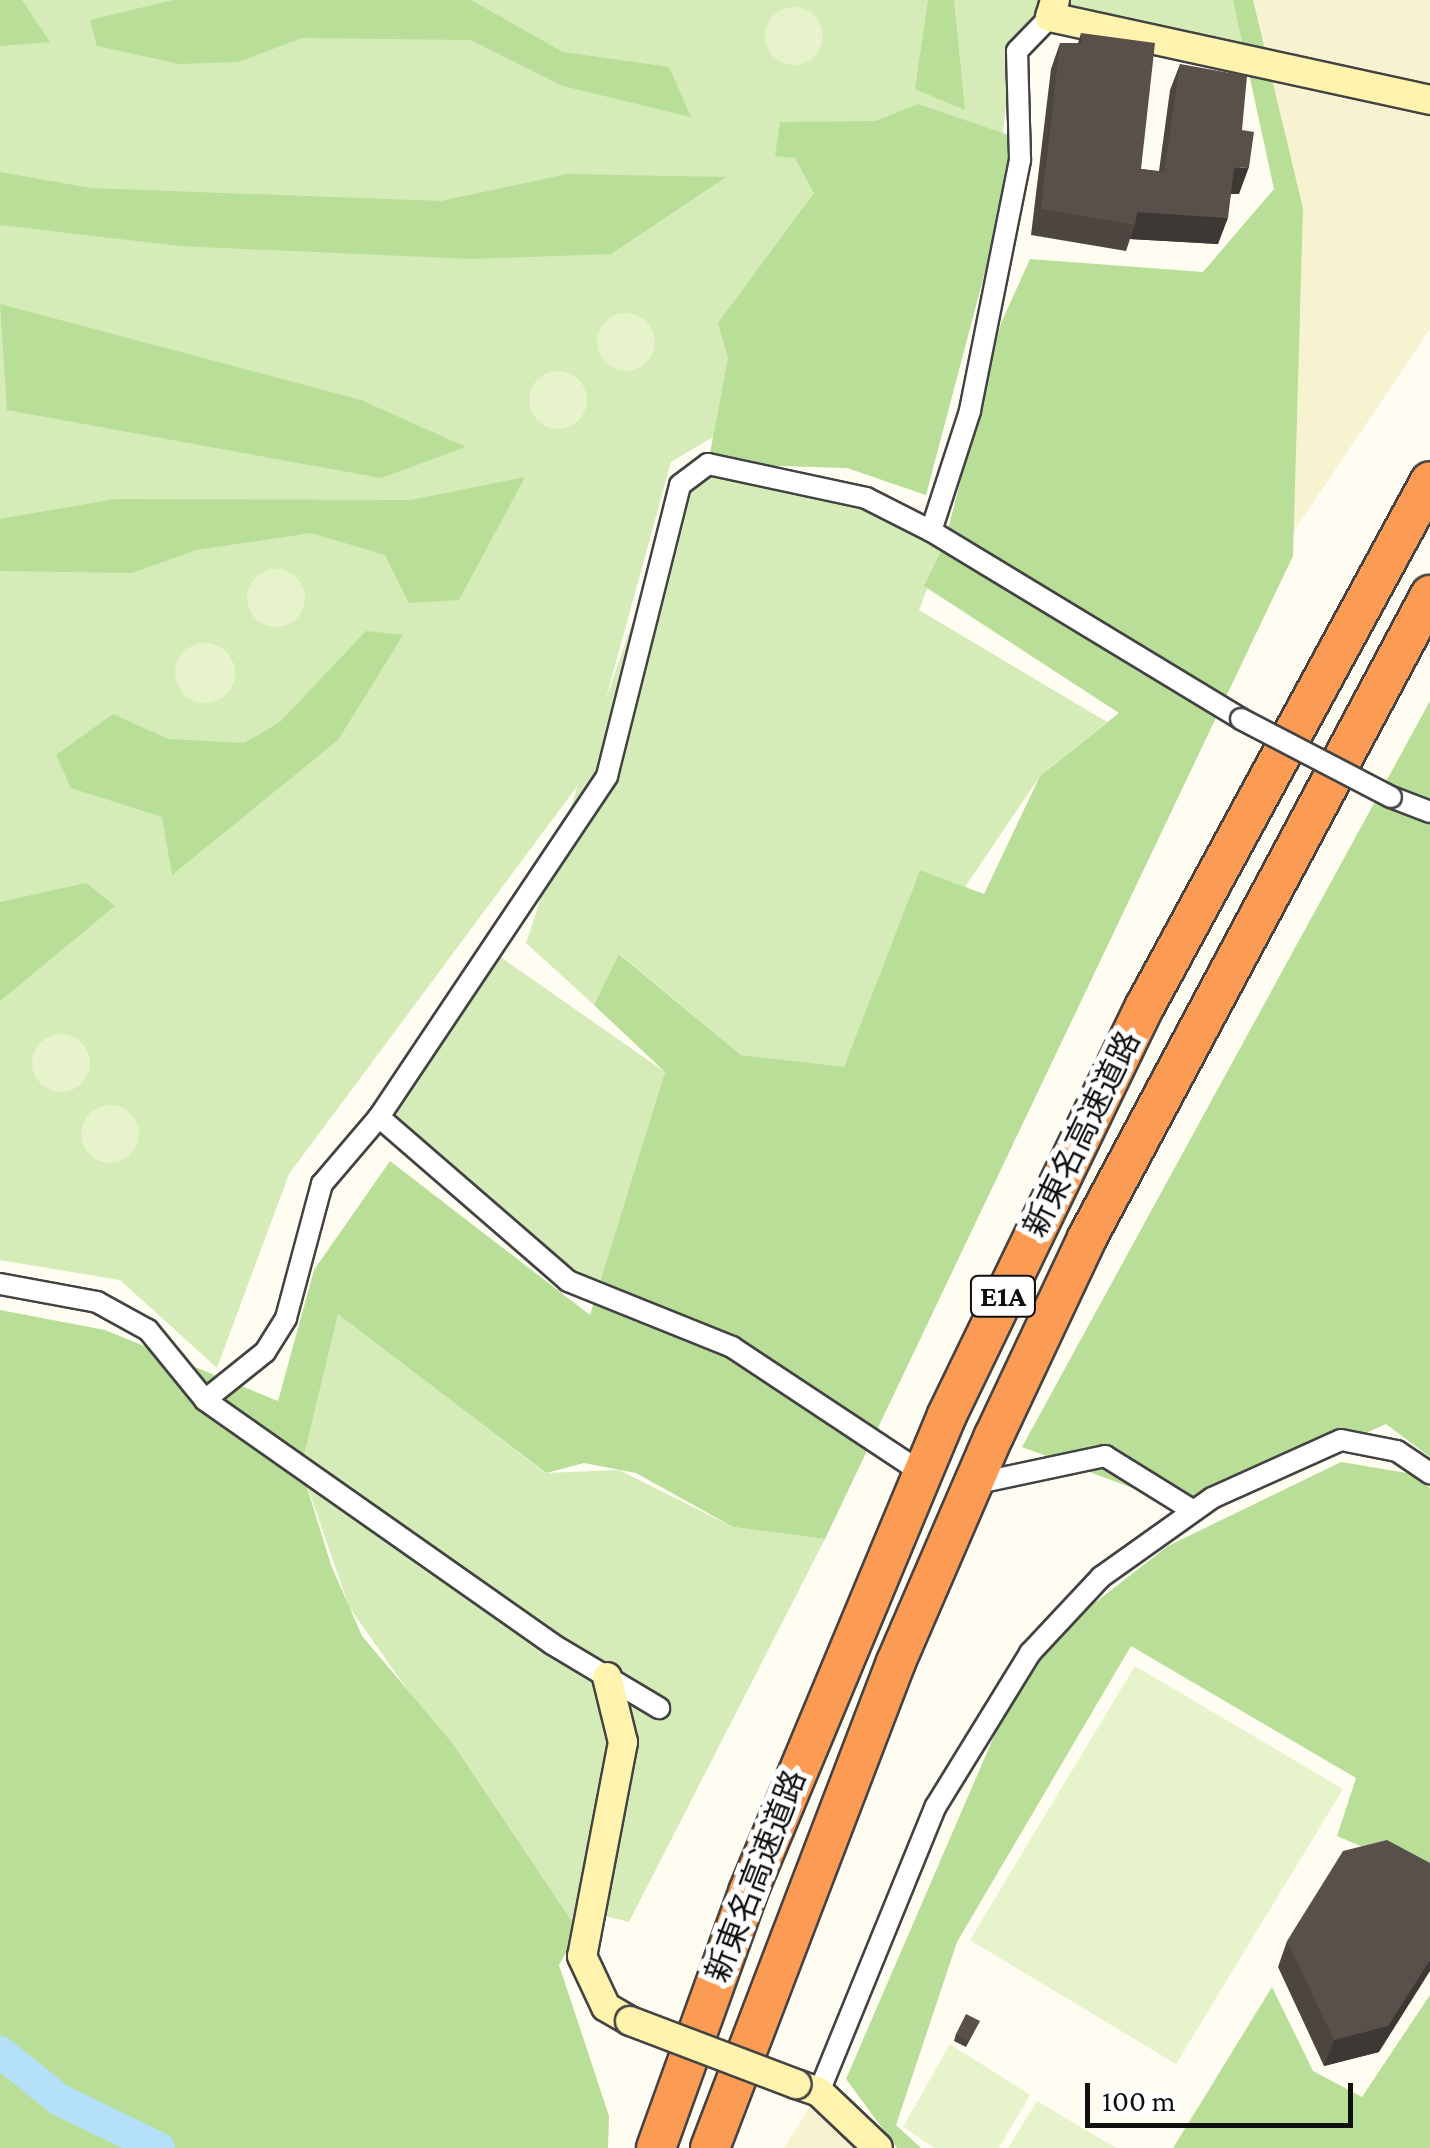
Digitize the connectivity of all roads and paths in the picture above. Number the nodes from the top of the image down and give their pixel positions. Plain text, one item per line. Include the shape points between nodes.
1 (1052, 9) edge
2 (1430, 100) edge
3 (1430, 481) edge
4 (931, 531) junction
5 (1430, 595) edge
6 (1430, 812) edge
7 (379, 1117) junction
8 (0, 1284) edge
9 (206, 1400) junction
10 (913, 1467) dead end
11 (1430, 1473) edge
12 (984, 1482) dead end
13 (1192, 1510) junction
14 (607, 1677) junction
15 (659, 1708) dead end
16 (808, 2088) junction
17 (656, 2148) edge
18 (710, 2148) edge
19 (878, 2148) edge

1 - 2 street
1 - 4 street via 1017,51 1020,160 970,411
3 - 17 highway, 新東名高速道路 / E1A via 1145,1006 948,1415 755,1874
4 - 6 street, bridge via 1240,720
4 - 7 street via 866,498 708,464 680,485 607,776
5 - 18 highway, 新東名高速道路 / E1A via 1087,1238 1002,1418 896,1662
7 - 9 street via 322,1184 286,1318 266,1352
7 - 10 street via 568,1281 732,1348
8 - 9 street via 96,1302 148,1330
9 - 14 street
11 - 13 street via 1397,1451 1341,1440
12 - 13 street via 1105,1456
13 - 16 street via 1102,1577 1030,1653 936,1806
14 - 15 street
14 - 16 street, bridge via 622,1742 582,1956 606,2007
16 - 19 street

